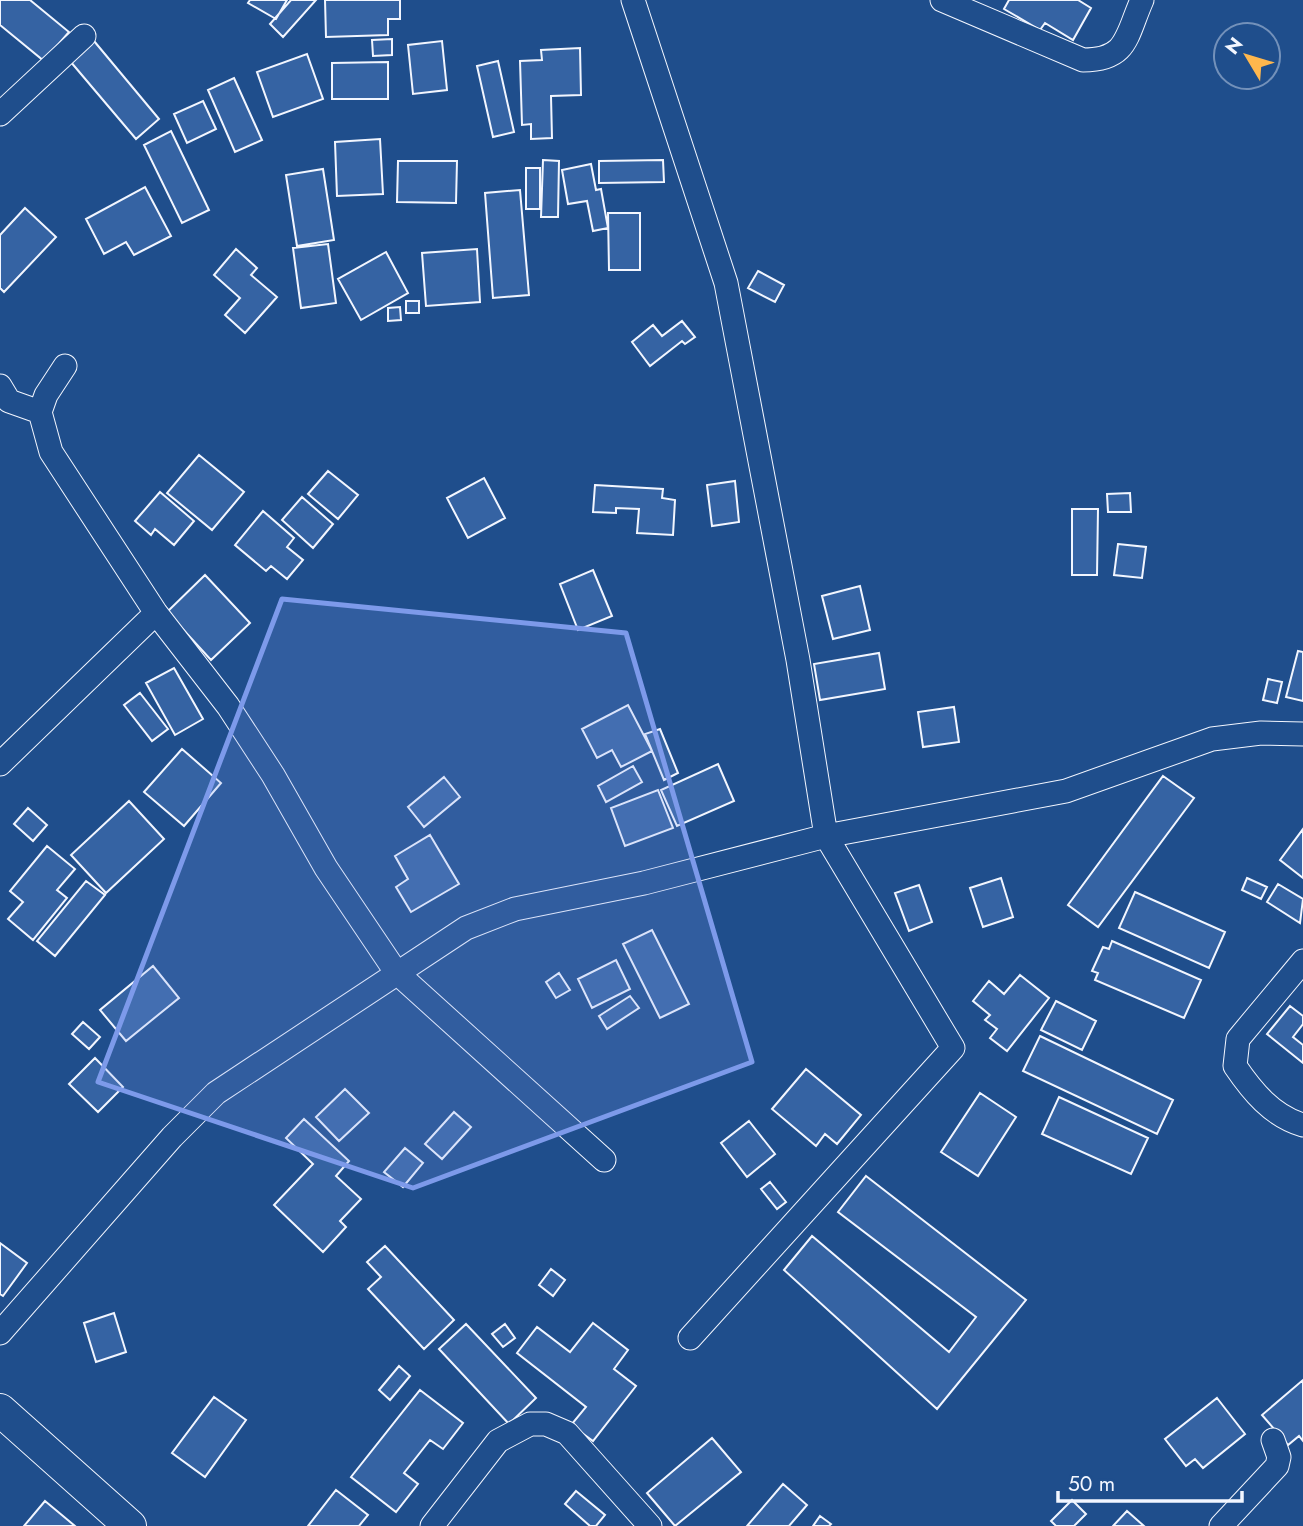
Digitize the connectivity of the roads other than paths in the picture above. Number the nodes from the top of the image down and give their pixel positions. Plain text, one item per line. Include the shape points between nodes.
1 (633, 0) edge
2 (942, 0) edge
3 (1142, 0) edge
4 (84, 36) dead end
5 (0, 114) edge
6 (65, 366) dead end
7 (0, 386) edge
8 (40, 412) junction
9 (156, 613) junction
10 (1303, 734) edge
11 (0, 764) edge
12 (826, 836) junction
13 (1303, 961) edge
14 (396, 972) junction
15 (1303, 1125) edge
16 (604, 1160) dead end
17 (0, 1334) edge
18 (690, 1338) dead end
19 (0, 1410) edge
20 (1273, 1440) dead end
21 (130, 1526) edge
22 (432, 1526) edge
23 (650, 1526) edge
24 (1221, 1526) edge

1 - 12 street via 726,283 798,660
2 - 3 street via 1083,60 1105,60 1121,50
4 - 5 street
6 - 8 street
7 - 8 street via 9,401
8 - 9 street via 51,452
9 - 11 street
9 - 14 street via 228,706
10 - 12 street via 1212,739 1066,791
12 - 14 street via 644,883 514,909 466,928
12 - 18 street via 953,1048
13 - 15 street via 1238,1039 1235,1066 1256,1097
14 - 16 street
14 - 17 street via 216,1093
19 - 21 street
20 - 24 street via 1277,1466
22 - 23 street via 498,1441 530,1424 546,1424 567,1433

